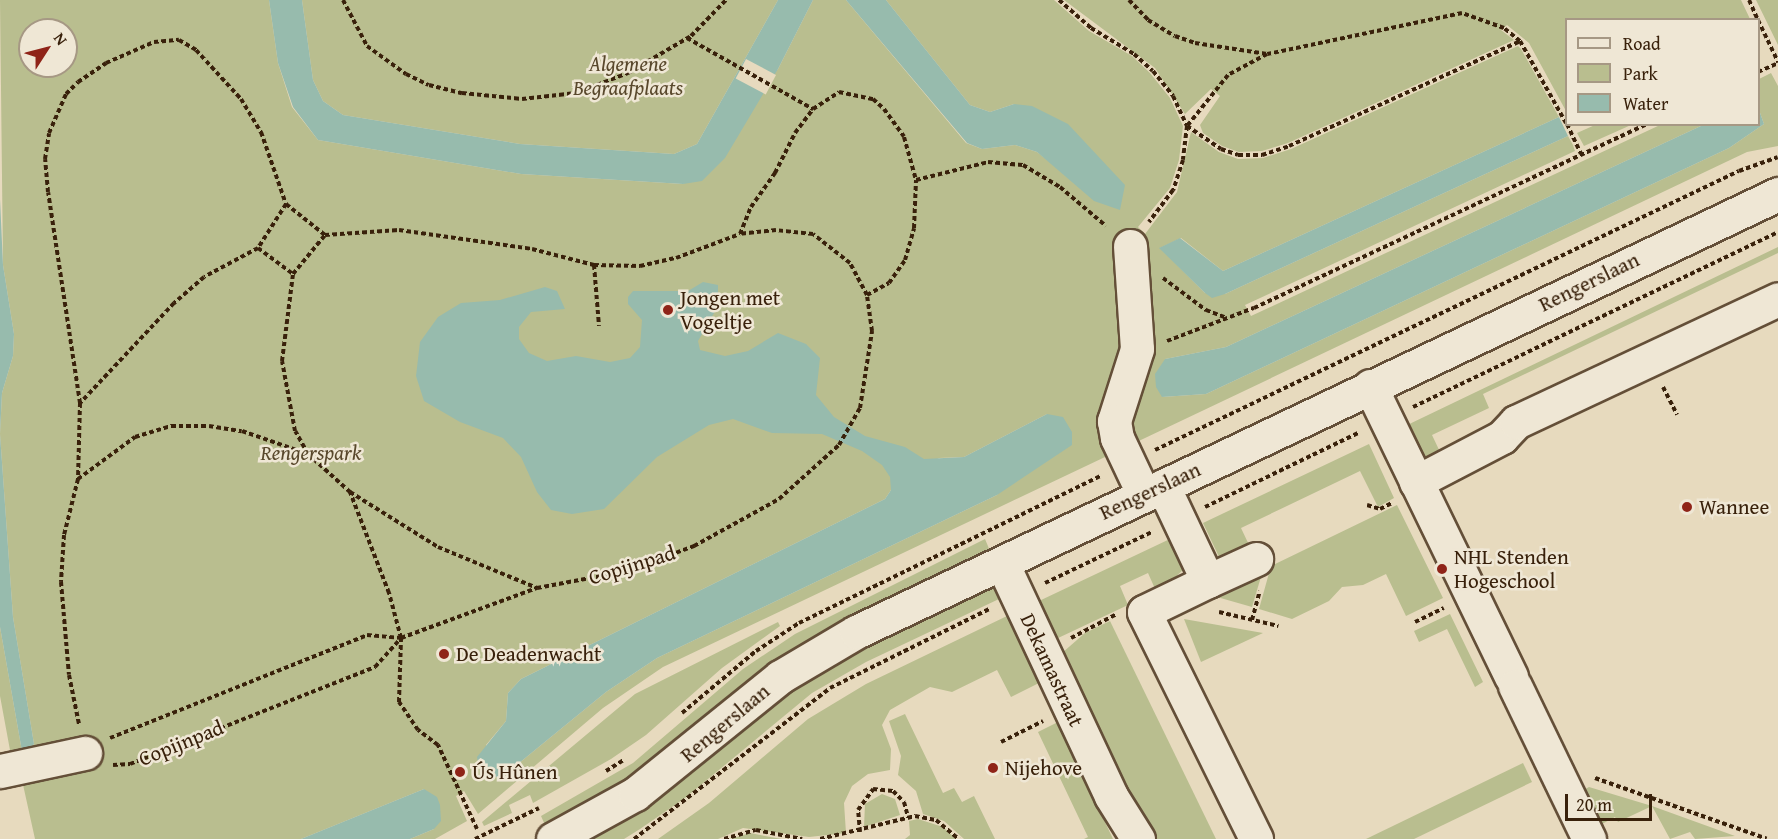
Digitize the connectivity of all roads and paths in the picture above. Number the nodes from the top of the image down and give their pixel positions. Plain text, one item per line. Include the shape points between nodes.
1 (343, 0) edge
2 (726, 0) edge
3 (1059, 0) edge
4 (1129, 0) edge
5 (1749, 0) edge
6 (1757, 18) edge
7 (1760, 24) edge
8 (687, 38) junction
9 (1520, 41) junction
10 (1267, 54) junction
11 (1778, 63) edge
12 (1760, 71) edge
13 (813, 109) junction
14 (1565, 120) edge
15 (1186, 126) junction
16 (1568, 126) edge
17 (1642, 126) edge
18 (1581, 154) junction
19 (1778, 157) edge
20 (916, 180) junction
21 (1778, 194) edge
22 (286, 204) junction
23 (740, 234) junction
24 (325, 235) junction
25 (1130, 246) junction
26 (258, 248) junction
27 (594, 266) junction
28 (293, 274) junction
29 (867, 295) junction
30 (1778, 298) edge
31 (1227, 318) junction
32 (599, 326) dead end
33 (1137, 349) junction
34 (1370, 386) junction
35 (80, 403) junction
36 (308, 454) junction
37 (1128, 463) junction
38 (78, 479) junction
39 (1153, 490) junction
40 (1409, 490) junction
41 (350, 492) junction
42 (1367, 505) dead end
43 (1256, 559) dead end
44 (1002, 562) junction
45 (537, 588) junction
46 (1178, 596) junction
47 (1278, 626) dead end
48 (401, 638) junction
49 (1044, 653) junction
50 (1070, 708) junction
51 (678, 717) dead end
52 (1001, 742) dead end
53 (85, 753) junction
54 (632, 754) dead end
55 (0, 771) edge
56 (1556, 771) junction
57 (597, 777) dead end
58 (545, 806) dead end
59 (908, 817) junction
60 (477, 829) dead end
61 (860, 832) junction
62 (475, 839) edge
63 (553, 839) edge
64 (724, 839) edge
65 (802, 839) edge
66 (820, 839) edge
67 (959, 839) edge
68 (1138, 839) edge
69 (1256, 839) edge
70 (1589, 839) edge
71 (1767, 839) edge

1 - 8 path via 368,46 384,61 429,85 462,93 522,99 576,93 628,73
2 - 8 path
3 - 15 path via 1091,28 1134,54 1153,71 1173,96
4 - 10 path via 1148,20 1175,36 1195,43
5 - 6 path
7 - 11 path
8 - 13 path
9 - 10 path via 1504,28 1462,13
9 - 14 path
9 - 15 path via 1289,146 1262,154 1238,155 1221,149
10 - 15 path via 1228,75
11 - 12 path
13 - 20 path via 839,92 873,99 904,137
13 - 23 path via 795,133
15 - 25 path via 1183,160 1173,190
16 - 18 path
17 - 18 path
18 - 31 path
19 - 37 path via 1738,171
20 - 25 path via 988,162 1023,165 1060,187
20 - 29 path via 914,228 905,260 889,283
21 - 34 street, Rengerslaan
22 - 24 path
22 - 26 path
22 - 35 path via 261,132 241,99 196,50 179,40 154,42 129,51 78,82 62,103 49,133 45,159
23 - 27 path via 676,258 640,266
23 - 29 path via 776,230 813,234 850,263
24 - 27 path via 399,230 453,235
24 - 28 path
25 - 31 path via 1176,290 1206,310
25 - 33 street
26 - 28 path
26 - 35 path via 204,277 182,296
27 - 32 path
28 - 36 path via 282,361 295,431
29 - 45 path, Copijnpad via 872,331 860,408 839,445 779,499 694,546 627,571
30 - 40 street via 1515,423 1502,437
31 - 33 path via 1191,335
33 - 37 street via 1114,421
34 - 39 street, Rengerslaan
34 - 40 street
35 - 38 path
36 - 38 path via 242,432 209,426 171,426 135,437
36 - 41 path
37 - 39 street
37 - 51 path via 799,623 756,651
38 - 53 path via 64,535 61,582 69,675
39 - 44 street, Rengerslaan
39 - 46 street
40 - 42 path via 1380,509
40 - 56 street via 1513,682
41 - 45 path via 438,547
41 - 48 path via 389,593
43 - 46 street
44 - 49 street, Dekamastraat
44 - 63 street, Rengerslaan via 817,653 780,677 657,779 599,816
45 - 48 path, Copijnpad
46 - 47 path via 1197,607
46 - 49 path via 1127,609
46 - 69 street
48 - 53 path, Copijnpad via 367,635 115,735
48 - 53 path, Copijnpad via 375,667 130,764 104,765
48 - 60 path via 399,702 418,730 438,745
49 - 50 street, Dekamastraat
50 - 52 path
50 - 68 street, Dekamastraat via 1111,796
53 - 55 street
54 - 57 path
56 - 70 street
56 - 71 path via 1565,767
58 - 62 path
59 - 61 path
59 - 61 path via 904,802 893,791 873,789 858,810
59 - 67 path via 936,820
61 - 66 path
64 - 65 path via 756,830

